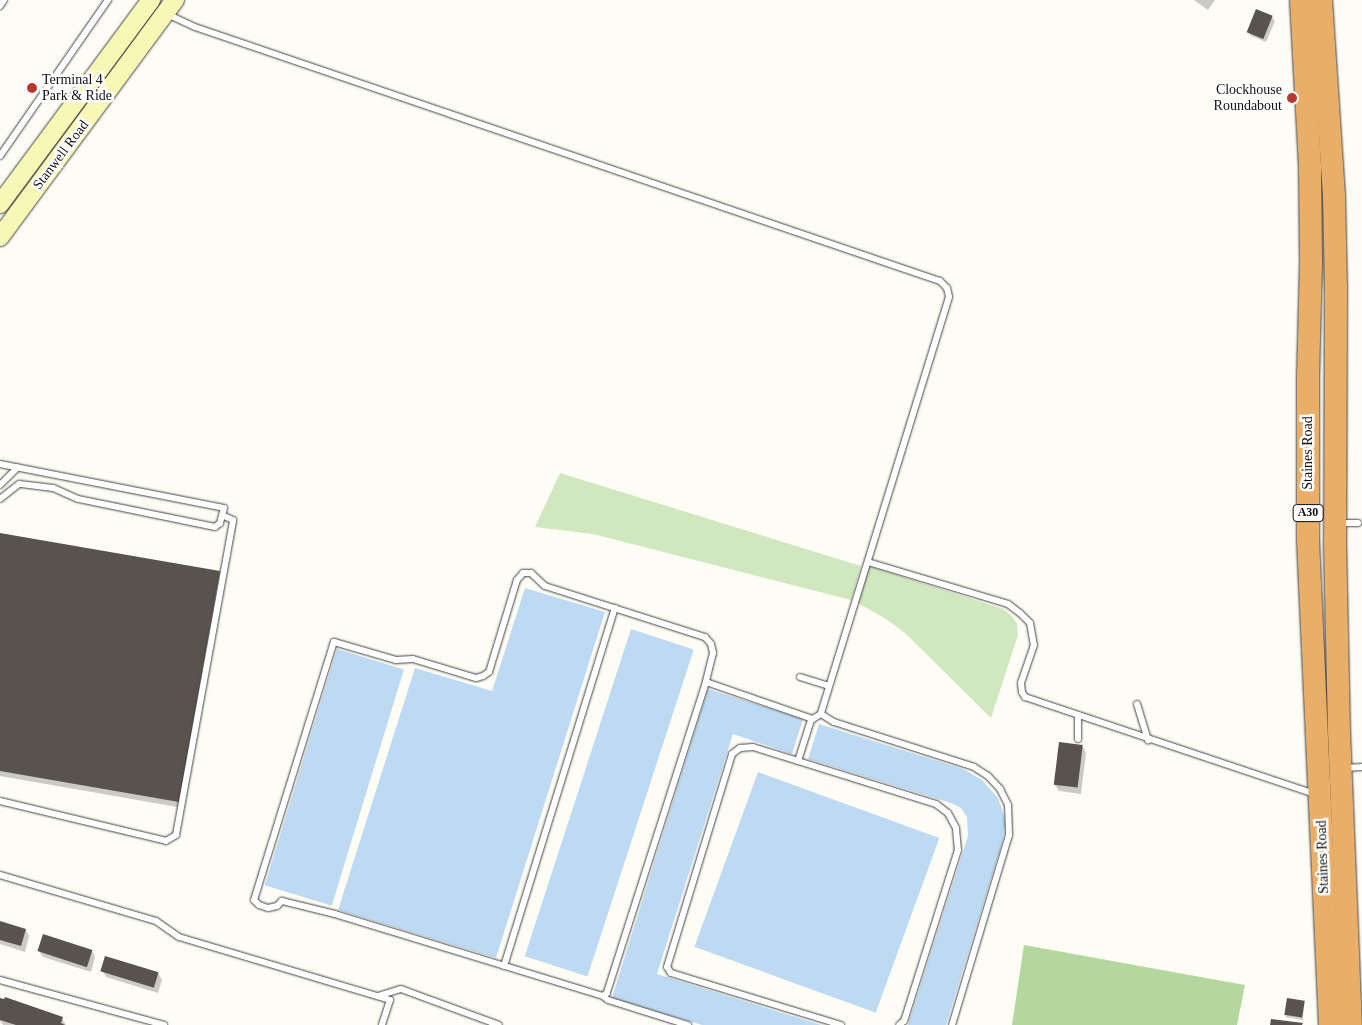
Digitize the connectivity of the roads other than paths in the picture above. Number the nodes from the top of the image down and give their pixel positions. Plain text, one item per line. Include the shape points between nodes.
1 (4, 0) edge
2 (108, 0) edge
3 (151, 0) edge
4 (1300, 0) edge
5 (1321, 0) edge
6 (0, 6) edge
7 (170, 7) edge
8 (0, 156) edge
9 (0, 204) edge
10 (0, 237) edge
11 (0, 464) edge
12 (18, 467) junction
13 (0, 485) edge
14 (0, 500) edge
15 (222, 515) junction
16 (1335, 523) junction
17 (1358, 523) dead end
18 (868, 562) junction
19 (615, 608) junction
20 (800, 678) dead end
21 (706, 682) junction
22 (829, 686) junction
23 (1137, 704) dead end
24 (821, 714) junction
25 (1078, 715) junction
26 (813, 719) junction
27 (1078, 739) dead end
28 (1148, 740) junction
29 (798, 761) junction
30 (1351, 768) edge
31 (1321, 796) junction
32 (0, 801) edge
33 (0, 875) edge
34 (504, 966) junction
35 (0, 980) edge
36 (603, 996) junction
37 (378, 997) junction
38 (156, 1024) edge
39 (164, 1025) edge
40 (382, 1025) edge
41 (499, 1025) edge
42 (688, 1025) edge
43 (841, 1025) edge
44 (899, 1025) edge
45 (952, 1025) edge
46 (1330, 1025) edge
47 (1351, 1025) edge

1 - 6 lane
2 - 8 lane
3 - 9 street, Stanwell Road
4 - 31 highway, Staines Road / A30 via 1310,167 1308,540
5 - 16 highway, Staines Road / A30 via 1334,195
7 - 10 street, Stanwell Road
7 - 18 lane via 204,31 940,281 947,288 949,297
11 - 12 lane
12 - 13 lane
12 - 15 lane via 224,508
14 - 15 lane via 19,484 53,488 78,499 215,526 220,523
15 - 32 lane via 233,520 176,835 166,840
16 - 17 lane
16 - 30 highway, Staines Road / A30
18 - 22 lane
18 - 25 lane via 1008,604 1030,623 1033,632 1034,646 1021,683 1025,697
19 - 21 lane via 705,637 713,653
19 - 34 lane
19 - 34 lane via 544,586 531,573 523,573 517,580 489,672 476,678 413,659 396,660 334,642 254,894 254,900 268,908 282,901 336,914
20 - 22 lane
21 - 26 lane
21 - 36 lane via 607,993
22 - 24 lane
23 - 28 lane
24 - 26 lane
24 - 45 lane via 834,722 974,767 1000,789 1008,805 1009,835
25 - 27 lane
25 - 28 lane
26 - 29 lane
28 - 31 lane
29 - 43 lane via 753,747 740,748 732,754 667,967 671,972
29 - 44 lane via 936,804 948,813 956,828 958,850 904,1021
30 - 47 highway, Staines Road / A30
31 - 46 highway, Staines Road / A30
33 - 37 lane via 156,921 179,937
34 - 36 lane
35 - 38 lane
36 - 42 lane
37 - 40 lane via 390,1000
37 - 41 lane via 401,989
38 - 39 lane

